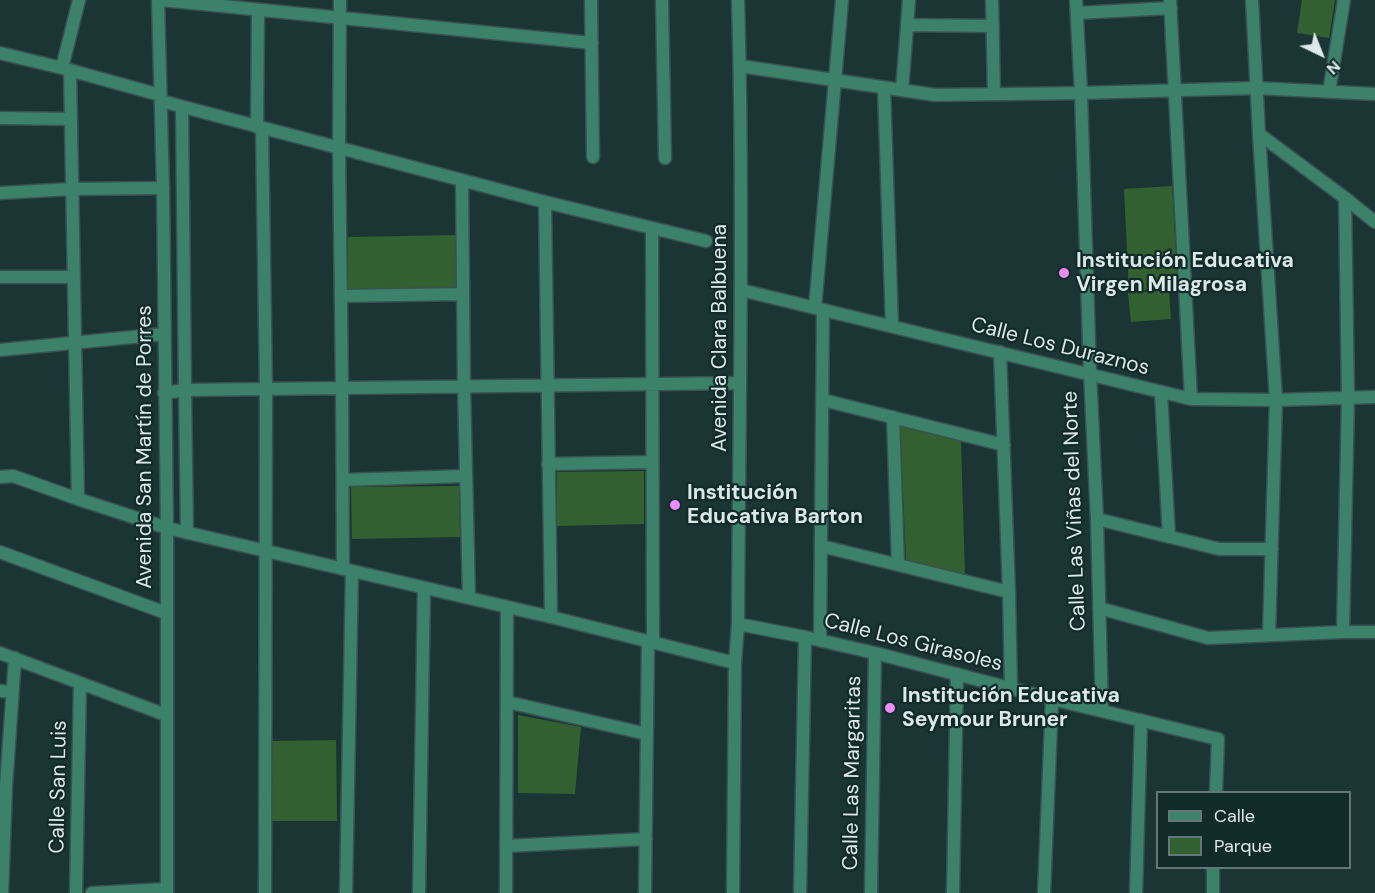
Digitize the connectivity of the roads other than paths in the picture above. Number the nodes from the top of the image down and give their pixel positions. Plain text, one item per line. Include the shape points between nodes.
1 (78, 0) edge
2 (160, 0) edge
3 (340, 0) edge
4 (591, 0) edge
5 (662, 0) edge
6 (738, 0) edge
7 (842, 0) edge
8 (909, 0) edge
9 (992, 0) edge
10 (1252, 0) edge
11 (1344, 0) edge
12 (1170, 4) edge
13 (1077, 6) edge
14 (258, 10) junction
15 (339, 18) junction
16 (908, 25) junction
17 (993, 26) junction
18 (592, 43) junction
19 (0, 53) edge
20 (740, 66) junction
21 (66, 69) junction
22 (836, 81) junction
23 (884, 88) junction
24 (1256, 88) junction
25 (902, 90) junction
26 (1175, 90) junction
27 (1329, 92) junction
28 (1081, 93) junction
29 (994, 94) junction
30 (1375, 94) edge
31 (160, 98) junction
32 (182, 107) junction
33 (0, 118) edge
34 (71, 120) junction
35 (260, 128) junction
36 (1259, 134) junction
37 (339, 148) junction
38 (593, 157) dead end
39 (665, 158) dead end
40 (462, 180) junction
41 (163, 188) junction
42 (72, 189) junction
43 (0, 193) edge
44 (1345, 198) junction
45 (545, 202) junction
46 (1375, 222) edge
47 (652, 228) junction
48 (706, 241) dead end
49 (0, 277) edge
50 (74, 277) junction
51 (741, 290) junction
52 (463, 294) junction
53 (341, 297) junction
54 (819, 309) junction
55 (892, 326) junction
56 (164, 334) junction
57 (75, 343) junction
58 (0, 350) edge
59 (1000, 352) junction
60 (1090, 374) junction
61 (740, 383) junction
62 (652, 384) junction
63 (547, 385) junction
64 (464, 386) junction
65 (342, 388) junction
66 (266, 389) junction
67 (184, 390) junction
68 (1161, 392) junction
69 (164, 393) junction
70 (1348, 397) junction
71 (1375, 397) edge
72 (1191, 399) junction
73 (823, 400) junction
74 (1276, 400) junction
75 (893, 417) junction
76 (1004, 445) junction
77 (652, 462) junction
78 (548, 464) junction
79 (466, 476) junction
80 (0, 477) edge
81 (343, 480) junction
82 (78, 499) junction
83 (1097, 519) junction
84 (166, 528) junction
85 (187, 533) junction
86 (1169, 537) junction
87 (821, 546) junction
88 (1272, 549) junction
89 (266, 551) junction
90 (0, 552) edge
91 (898, 564) junction
92 (347, 570) junction
93 (424, 588) junction
94 (1009, 592) junction
95 (469, 598) junction
96 (507, 607) junction
97 (1099, 608) junction
98 (166, 613) junction
99 (551, 617) junction
100 (738, 624) junction
101 (1343, 632) junction
102 (1375, 632) edge
103 (1269, 635) junction
104 (806, 637) junction
105 (820, 640) junction
106 (650, 642) junction
107 (0, 653) edge
108 (875, 653) junction
109 (15, 658) junction
110 (735, 663) junction
111 (957, 674) junction
112 (80, 683) junction
113 (1011, 688) junction
114 (6, 692) edge
115 (1052, 699) junction
116 (507, 702) junction
117 (1102, 711) junction
118 (166, 715) junction
119 (1140, 720) junction
120 (647, 734) junction
121 (3, 785) edge
122 (1216, 791) edge
123 (646, 839) junction
124 (506, 846) junction
125 (1214, 869) edge
126 (1, 877) edge
127 (167, 891) edge
128 (2, 893) edge
129 (76, 893) edge
130 (92, 893) edge
131 (265, 893) edge
132 (346, 893) edge
133 (419, 893) edge
134 (506, 893) edge
135 (645, 893) edge
136 (733, 893) edge
137 (800, 893) edge
138 (871, 893) edge
139 (952, 893) edge
140 (1044, 893) edge
141 (1136, 893) edge
142 (1213, 893) edge

1 - 21 street
2 - 14 street
2 - 31 street, Avenida San Martín de Porres
3 - 15 street
4 - 18 street
5 - 39 street
6 - 20 street, Avenida Clara Balbuena
7 - 22 street
8 - 16 street
9 - 17 street
10 - 24 street
11 - 27 street
12 - 13 street
12 - 26 street
13 - 28 street, Calle Las Viñas del Norte
14 - 15 street
14 - 35 street
15 - 18 street
15 - 37 street
16 - 17 street
16 - 25 street
17 - 29 street
18 - 38 street
19 - 21 street
20 - 22 street
20 - 51 street, Avenida Clara Balbuena
21 - 31 street
21 - 34 street
22 - 23 street
22 - 54 street
23 - 25 street
23 - 55 street
24 - 26 street
24 - 27 street
24 - 36 street
25 - 29 street via 935,95
26 - 28 street
26 - 72 street
27 - 30 street
28 - 29 street
28 - 60 street, Calle Las Viñas del Norte
31 - 32 street
31 - 41 street, Avenida San Martín de Porres
32 - 35 street
32 - 67 street
33 - 34 street
34 - 42 street
35 - 37 street
35 - 66 street
36 - 44 street
36 - 74 street
37 - 40 street
37 - 53 street
40 - 45 street
40 - 52 street
41 - 42 street
41 - 56 street, Avenida San Martín de Porres
42 - 43 street
42 - 50 street
44 - 46 street
44 - 70 street
45 - 47 street
45 - 63 street
47 - 48 street
47 - 62 street
49 - 50 street
50 - 57 street
51 - 54 street, Calle Los Duraznos
51 - 61 street, Avenida Clara Balbuena
52 - 53 street
52 - 64 street
53 - 65 street
54 - 55 street, Calle Los Duraznos
54 - 73 street
55 - 59 street, Calle Los Duraznos
56 - 57 street
56 - 69 street, Avenida San Martín de Porres
57 - 58 street
57 - 82 street
59 - 60 street, Calle Los Duraznos
59 - 76 street
60 - 68 street, Calle Los Duraznos
60 - 83 street, Calle Las Viñas del Norte
61 - 62 street
61 - 100 street, Avenida Clara Balbuena
62 - 63 street
62 - 77 street
63 - 64 street
63 - 78 street
64 - 65 street
64 - 79 street
65 - 66 street
65 - 81 street
66 - 67 street
66 - 89 street
67 - 69 street
67 - 85 street
68 - 72 street, Calle Los Duraznos
68 - 86 street
69 - 84 street, Avenida San Martín de Porres
70 - 71 street, Calle Los Duraznos
70 - 74 street, Calle Los Duraznos
70 - 101 street
72 - 74 street, Calle Los Duraznos
73 - 75 street
73 - 87 street
74 - 88 street
75 - 76 street
75 - 91 street
76 - 94 street
77 - 78 street
77 - 106 street
78 - 99 street
79 - 81 street
79 - 95 street
80 - 82 street via 14,476
81 - 92 street
82 - 84 street
83 - 86 street
83 - 97 street, Calle Las Viñas del Norte
84 - 85 street
84 - 98 street, Avenida San Martín de Porres
85 - 89 street
86 - 88 street via 1219,549
87 - 91 street
87 - 105 street
88 - 103 street
89 - 92 street
89 - 131 street
90 - 98 street
91 - 94 street
92 - 93 street
92 - 132 street
93 - 95 street
93 - 133 street
94 - 113 street
95 - 96 street
96 - 99 street
96 - 116 street
97 - 103 street via 1208,638
97 - 117 street, Calle Las Viñas del Norte
98 - 118 street, Avenida San Martín de Porres
99 - 106 street
100 - 104 street, Calle Los Girasoles
100 - 110 street, Avenida Clara Balbuena
101 - 102 street
101 - 103 street
104 - 105 street, Calle Los Girasoles
104 - 137 street
105 - 108 street, Calle Los Girasoles
106 - 110 street
106 - 120 street
107 - 109 street
108 - 111 street, Calle Los Girasoles
108 - 138 street, Calle Las Margaritas
109 - 112 street
109 - 114 street
110 - 136 street, Avenida Clara Balbuena
111 - 113 street, Calle Los Girasoles
111 - 139 street
112 - 118 street
112 - 129 street, Calle San Luis
113 - 115 street, Calle Los Girasoles
114 - 121 street
115 - 117 street, Calle Los Girasoles
115 - 140 street
116 - 120 street
116 - 124 street
117 - 119 street, Calle Los Girasoles
118 - 127 street, Avenida San Martín de Porres
119 - 122 street, Calle Los Girasoles via 1218,739
119 - 141 street
120 - 123 street
121 - 126 street
123 - 124 street
123 - 135 street
124 - 134 street
125 - 142 street
126 - 128 street
127 - 130 street

